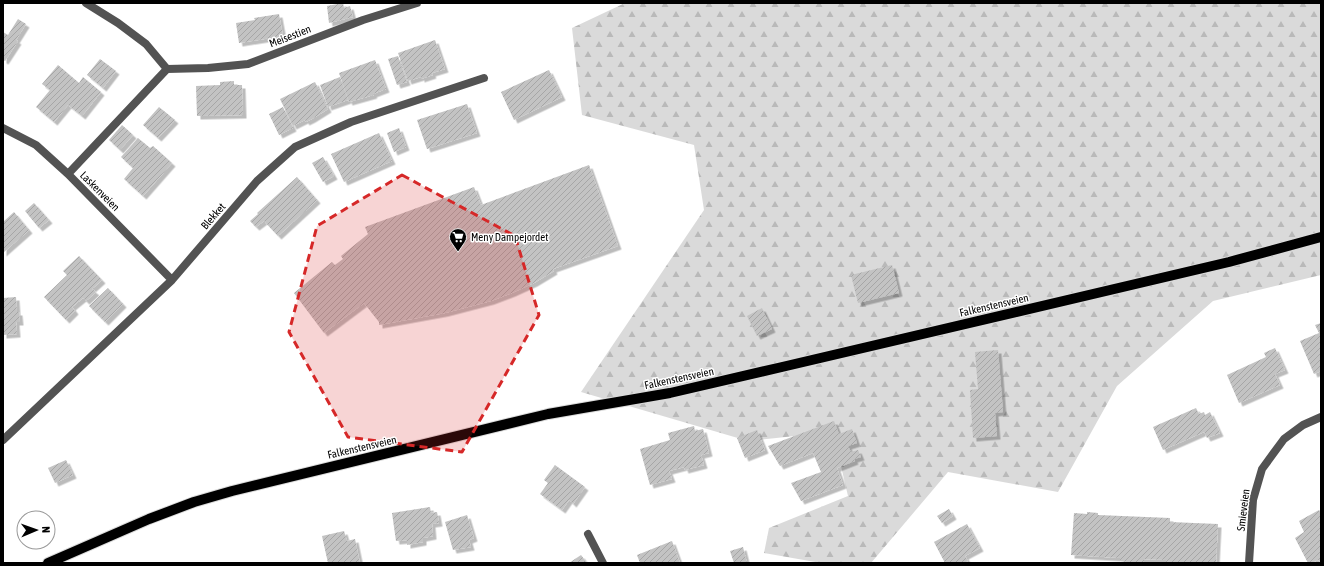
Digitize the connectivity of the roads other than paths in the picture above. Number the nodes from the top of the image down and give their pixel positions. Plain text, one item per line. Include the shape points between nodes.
1 (86, 3) edge
2 (417, 3) edge
3 (167, 69) junction
4 (484, 78) dead end
5 (3, 128) edge
6 (68, 174) junction
7 (1321, 237) edge
8 (172, 280) junction
9 (1321, 417) edge
10 (3, 440) edge
11 (588, 534) dead end
12 (48, 563) edge
13 (603, 563) edge
14 (1249, 563) edge

1 - 3 street via 118,22 146,44
2 - 3 street, Meisestien via 363,20 248,64
3 - 6 street
4 - 8 street, Blekket via 351,122 295,147 258,181
5 - 6 street, Laskenveien via 36,145
6 - 8 street, Laskenveien
7 - 12 main road, Falkenstensveien via 1229,262 782,367 670,393 548,414 232,491 149,519
8 - 10 street, Blekket
9 - 14 street, Smieveien via 1303,425 1284,439 1262,469 1253,500
11 - 13 street

